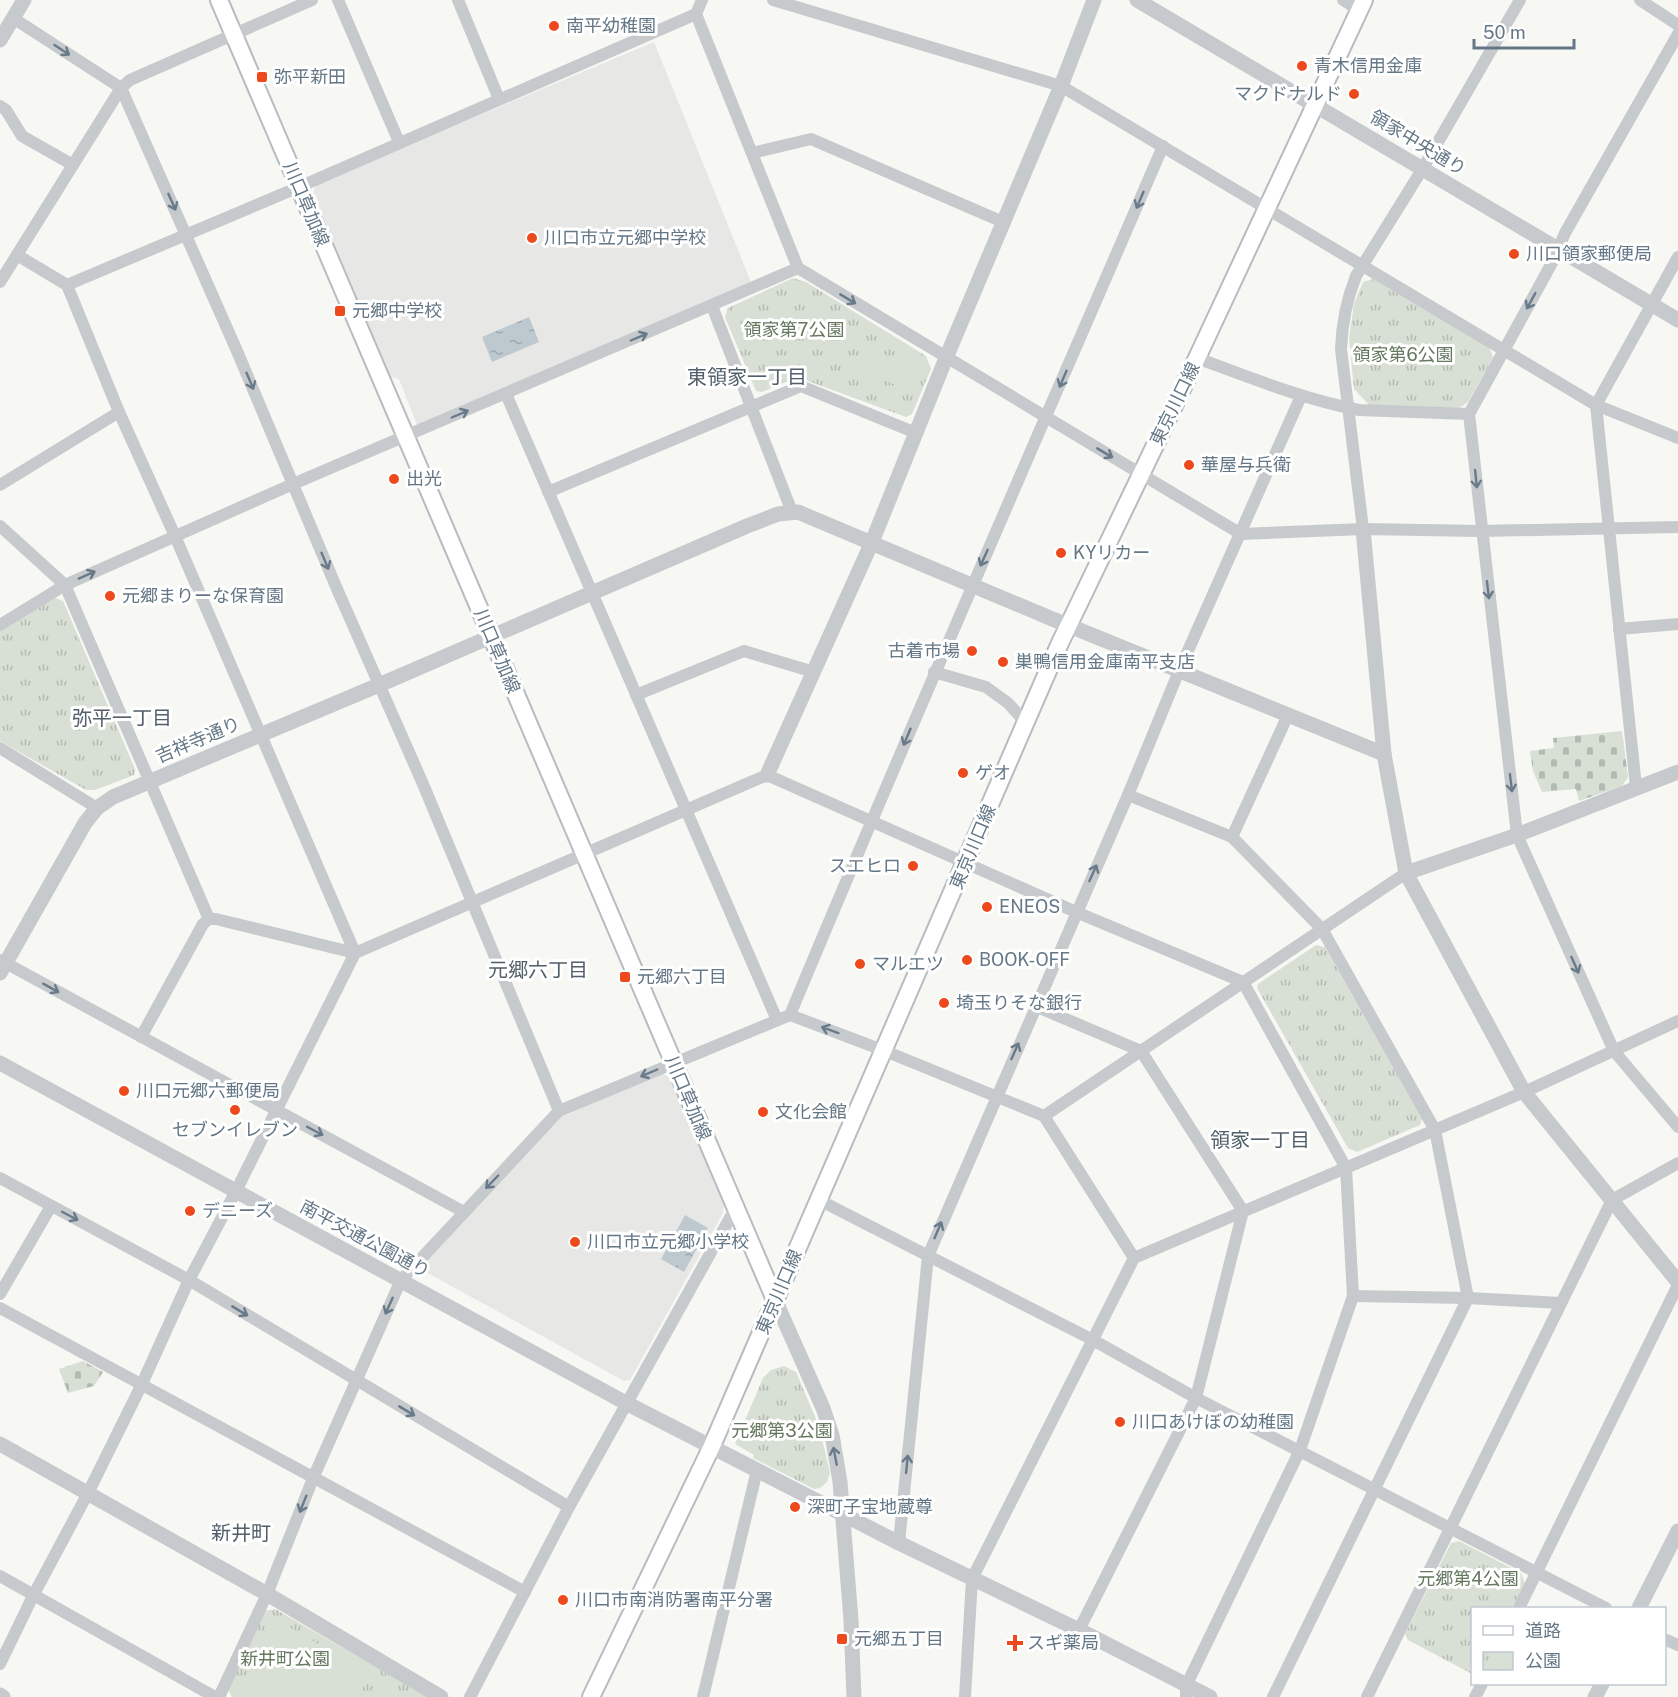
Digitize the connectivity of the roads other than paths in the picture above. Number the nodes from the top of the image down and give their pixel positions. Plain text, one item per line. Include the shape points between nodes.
1 (24, 0) edge
2 (219, 0) edge
3 (312, 0) edge
4 (338, 0) edge
5 (458, 0) edge
6 (702, 0) edge
7 (773, 0) edge
8 (1094, 0) edge
9 (1137, 0) edge
10 (1342, 0) edge
11 (1520, 0) edge
12 (1640, 0) edge
13 (1362, 5) edge
14 (696, 14) junction
15 (13, 18) junction
16 (1678, 25) edge
17 (233, 34) junction
18 (1678, 34) edge
19 (0, 40) edge
20 (1061, 86) junction
21 (121, 88) junction
22 (499, 99) junction
23 (1316, 105) junction
24 (0, 106) edge
25 (399, 142) junction
26 (1163, 146) junction
27 (752, 153) junction
28 (73, 165) junction
29 (1423, 168) junction
30 (299, 187) junction
31 (1268, 208) junction
32 (1003, 222) junction
33 (186, 234) junction
34 (1558, 249) junction
35 (17, 255) junction
36 (1678, 257) edge
37 (1363, 265) junction
38 (798, 268) junction
39 (0, 282) edge
40 (67, 285) junction
41 (1651, 304) junction
42 (712, 306) junction
43 (1678, 320) edge
44 (1504, 349) junction
45 (946, 358) junction
46 (1197, 358) junction
47 (506, 394) junction
48 (1301, 396) junction
49 (1596, 405) junction
50 (752, 407) junction
51 (1347, 408) junction
52 (119, 412) junction
53 (1468, 414) junction
54 (1046, 418) junction
55 (916, 433) junction
56 (406, 437) junction
57 (1678, 438) edge
58 (1141, 474) junction
59 (293, 484) junction
60 (0, 485) edge
61 (548, 492) junction
62 (792, 512) junction
63 (0, 526) edge
64 (1678, 526) edge
65 (1608, 528) junction
66 (1363, 529) junction
67 (1481, 531) junction
68 (1241, 534) junction
69 (175, 536) junction
70 (872, 542) junction
71 (972, 584) junction
72 (65, 585) junction
73 (592, 593) junction
74 (1678, 624) edge
75 (0, 625) edge
76 (1069, 625) junction
77 (1619, 629) junction
78 (491, 636) junction
79 (1179, 671) junction
80 (814, 672) junction
81 (934, 672) junction
82 (379, 685) junction
83 (636, 695) junction
84 (1288, 715) junction
85 (1026, 723) junction
86 (261, 735) junction
87 (0, 748) edge
88 (1384, 754) junction
89 (1678, 772) edge
90 (767, 775) junction
91 (150, 781) junction
92 (1636, 788) junction
93 (1128, 795) junction
94 (97, 808) junction
95 (686, 811) junction
96 (870, 822) junction
97 (1517, 835) junction
98 (1232, 837) junction
99 (584, 854) junction
100 (966, 863) junction
101 (1406, 873) junction
102 (474, 902) junction
103 (1076, 912) junction
104 (209, 919) junction
105 (1322, 929) junction
106 (355, 953) junction
107 (2, 965) edge
108 (1244, 982) junction
109 (1035, 1006) junction
110 (789, 1015) junction
111 (777, 1020) junction
112 (1678, 1021) edge
113 (141, 1037) junction
114 (885, 1051) junction
115 (1141, 1051) junction
116 (1614, 1051) junction
117 (673, 1062) junction
118 (0, 1063) edge
119 (1524, 1092) junction
120 (995, 1096) junction
121 (276, 1110) junction
122 (560, 1111) junction
123 (1044, 1116) junction
124 (1678, 1127) edge
125 (1435, 1130) junction
126 (1678, 1163) edge
127 (1346, 1168) junction
128 (0, 1178) edge
129 (236, 1191) junction
130 (819, 1200) junction
131 (1612, 1200) junction
132 (51, 1206) junction
133 (735, 1209) junction
134 (1243, 1211) junction
135 (464, 1212) junction
136 (928, 1256) junction
137 (1134, 1258) junction
138 (189, 1280) junction
139 (401, 1280) junction
140 (1678, 1283) edge
141 (0, 1294) edge
142 (1353, 1296) junction
143 (1468, 1298) junction
144 (776, 1302) junction
145 (1562, 1303) junction
146 (0, 1308) edge
147 (1093, 1340) junction
148 (356, 1381) junction
149 (141, 1386) junction
150 (1196, 1398) junction
151 (626, 1403) junction
152 (0, 1444) edge
153 (711, 1448) junction
154 (1300, 1450) junction
155 (756, 1470) junction
156 (314, 1476) junction
157 (1373, 1488) junction
158 (88, 1493) junction
159 (569, 1507) junction
160 (843, 1514) junction
161 (1450, 1529) junction
162 (1678, 1531) edge
163 (899, 1543) junction
164 (1536, 1573) junction
165 (0, 1576) edge
166 (972, 1579) junction
167 (525, 1592) junction
168 (267, 1594) junction
169 (33, 1596) junction
170 (1519, 1607) edge
171 (1604, 1607) edge
172 (1640, 1607) edge
173 (1079, 1630) junction
174 (0, 1664) edge
175 (1186, 1691) edge
176 (217, 1697) edge
177 (441, 1697) edge
178 (470, 1697) edge
179 (591, 1697) edge
180 (703, 1697) edge
181 (854, 1697) edge
182 (965, 1697) edge
183 (1210, 1697) edge
184 (1273, 1697) edge
185 (1366, 1697) edge

1 - 15 street
2 - 17 main road, 川口草加線
3 - 17 street
4 - 25 street
5 - 22 street
6 - 14 street
7 - 20 street
8 - 20 street
9 - 23 street, 領家中央通り
10 - 13 street
11 - 29 street
12 - 16 street
13 - 23 main road, 東京川口線
14 - 22 street
14 - 27 street
15 - 19 street
15 -> 21 street
17 - 21 street via 130,80
17 - 30 main road, 川口草加線
18 - 34 street
20 - 26 street
20 - 32 street
21 - 28 street
21 -> 33 street
22 - 25 street
23 - 29 street, 領家中央通り
23 - 31 main road, 東京川口線
24 - 28 street via 22,136
25 - 30 street
26 - 31 street
26 -> 54 street
27 - 32 street via 811,139
27 - 38 street
28 - 35 street
29 - 34 street, 領家中央通り
29 - 37 street
30 - 33 street
30 - 56 main road, 川口草加線
31 - 37 street
31 - 46 main road, 東京川口線
32 - 45 street
33 - 40 street
33 -> 59 street
34 - 41 street, 領家中央通り
34 -> 44 street
35 - 39 street
35 - 40 street
36 - 41 street
37 - 44 street
37 - 51 street via 1348,296 1342,324
38 - 42 street
38 -> 45 street
40 - 52 street
41 - 43 street, 領家中央通り
41 - 49 street
47 -> 42 street
42 - 50 street
44 - 49 street
44 - 53 street
45 - 54 street
45 - 55 street
46 - 48 street
46 - 58 main road, 東京川口線
56 -> 47 street
47 - 61 street
48 - 51 street
48 - 68 street
49 - 57 street
49 - 65 street
50 - 55 street via 801,386
50 - 61 street
50 - 62 street
51 - 53 street
51 - 66 street
52 - 60 street
52 - 69 street
53 -> 67 street
54 -> 58 street
54 -> 71 street
55 - 70 street
56 - 59 street
56 - 78 main road, 川口草加線
58 - 68 street
58 - 76 main road, 東京川口線
59 - 69 street
59 -> 82 street
61 - 73 street
62 - 70 street
62 - 73 street, 吉祥寺通り via 747,526
63 - 72 street
64 - 65 street
65 - 67 street
65 - 77 street
66 - 67 street
66 - 68 street
66 - 88 street
67 -> 97 street
68 - 79 street
72 -> 69 street
69 - 86 street
70 - 71 street
70 - 80 street
71 - 76 street
71 - 81 street
72 - 75 street
72 - 91 street
73 - 78 street, 吉祥寺通り
73 - 83 street
74 - 77 street
76 - 79 street
76 - 85 main road, 東京川口線
77 - 92 street
78 - 82 street, 吉祥寺通り
78 - 99 main road, 川口草加線
79 - 84 street
79 - 93 street
80 - 83 street via 744,651
80 - 90 street
81 - 85 street via 986,687
81 -> 96 street
82 - 86 street, 吉祥寺通り
82 - 102 street
83 - 95 street
84 - 88 street
84 - 98 street
85 - 100 main road, 東京川口線
86 - 91 street, 吉祥寺通り
86 - 106 street
87 - 94 street
88 - 101 street
89 - 92 street
90 - 95 street
90 - 96 street
91 - 94 street, 吉祥寺通り
91 - 104 street
92 - 97 street
93 - 98 street
103 -> 93 street
94 - 107 street, 吉祥寺通り
95 - 99 street
95 - 111 street
96 - 100 street
96 - 110 street
97 - 101 street
97 -> 116 street
98 - 105 street
99 - 102 street
99 - 117 main road, 川口草加線
100 - 103 street
100 - 114 main road, 東京川口線
101 - 105 street
101 - 119 street
102 - 106 street
102 - 122 street
103 - 108 street
103 - 109 street
104 - 106 street
104 - 113 street
105 - 108 street
105 - 125 street
106 - 121 street
107 -> 113 street
108 - 115 street
108 - 127 street
109 - 115 street
120 -> 109 street
110 - 111 street
114 -> 110 street
111 - 117 street
112 - 116 street
113 - 121 street
114 - 120 street
114 - 130 main road, 東京川口線
115 - 123 street
115 - 134 street
116 - 119 street
116 - 124 street
117 -> 122 street
117 - 133 main road, 川口草加線
118 - 129 street, 南平交通公園通り
119 - 125 street
119 - 131 street
120 - 123 street
136 -> 120 street
121 - 129 street
121 -> 135 street
122 -> 135 street
123 - 137 street
125 - 127 street
125 - 143 street
126 - 131 street
127 - 134 street
127 - 142 street
128 - 132 street
129 - 138 street
129 - 139 street, 南平交通公園通り
130 - 136 street
130 - 144 main road, 東京川口線
131 - 140 street
131 - 145 street
132 -> 138 street
132 - 141 street
133 - 144 main road, 川口草加線
133 - 151 street
134 - 137 street
134 - 150 street
135 - 139 street
136 - 147 street
163 -> 136 street
137 - 147 street
138 -> 148 street
138 - 149 street
139 -> 148 street
139 - 151 street, 南平交通公園通り
140 - 164 street
142 - 143 street
142 - 154 street
143 - 145 street
143 - 157 street
144 - 153 main road, 東京川口線
160 -> 144 street via 832,1435
145 - 161 street
146 - 149 street
147 - 150 street
147 - 166 street
148 - 156 street
148 -> 159 street
149 - 156 street
149 - 158 street
150 - 154 street
150 - 173 street
151 - 153 street, 南平交通公園通り
151 - 159 street
152 - 158 street
153 - 155 street, 南平交通公園通り
153 - 179 main road, 東京川口線
154 - 157 street
154 - 175 street
155 - 160 street, 南平交通公園通り
155 - 180 street
156 - 167 street
156 -> 168 street
157 - 161 street
157 - 184 street
158 - 168 street
158 - 169 street
159 - 167 street
160 - 163 street, 南平交通公園通り
160 - 181 street
161 - 164 street
161 - 185 street
162 - 172 street
163 - 166 street, 南平交通公園通り
164 - 170 street
164 - 171 street
165 - 169 street
166 - 173 street, 南平交通公園通り
166 - 182 street
167 - 178 street
168 - 176 street
168 - 177 street
169 - 174 street
169 - 176 street
173 - 175 street, 南平交通公園通り
175 - 183 street, 南平交通公園通り

